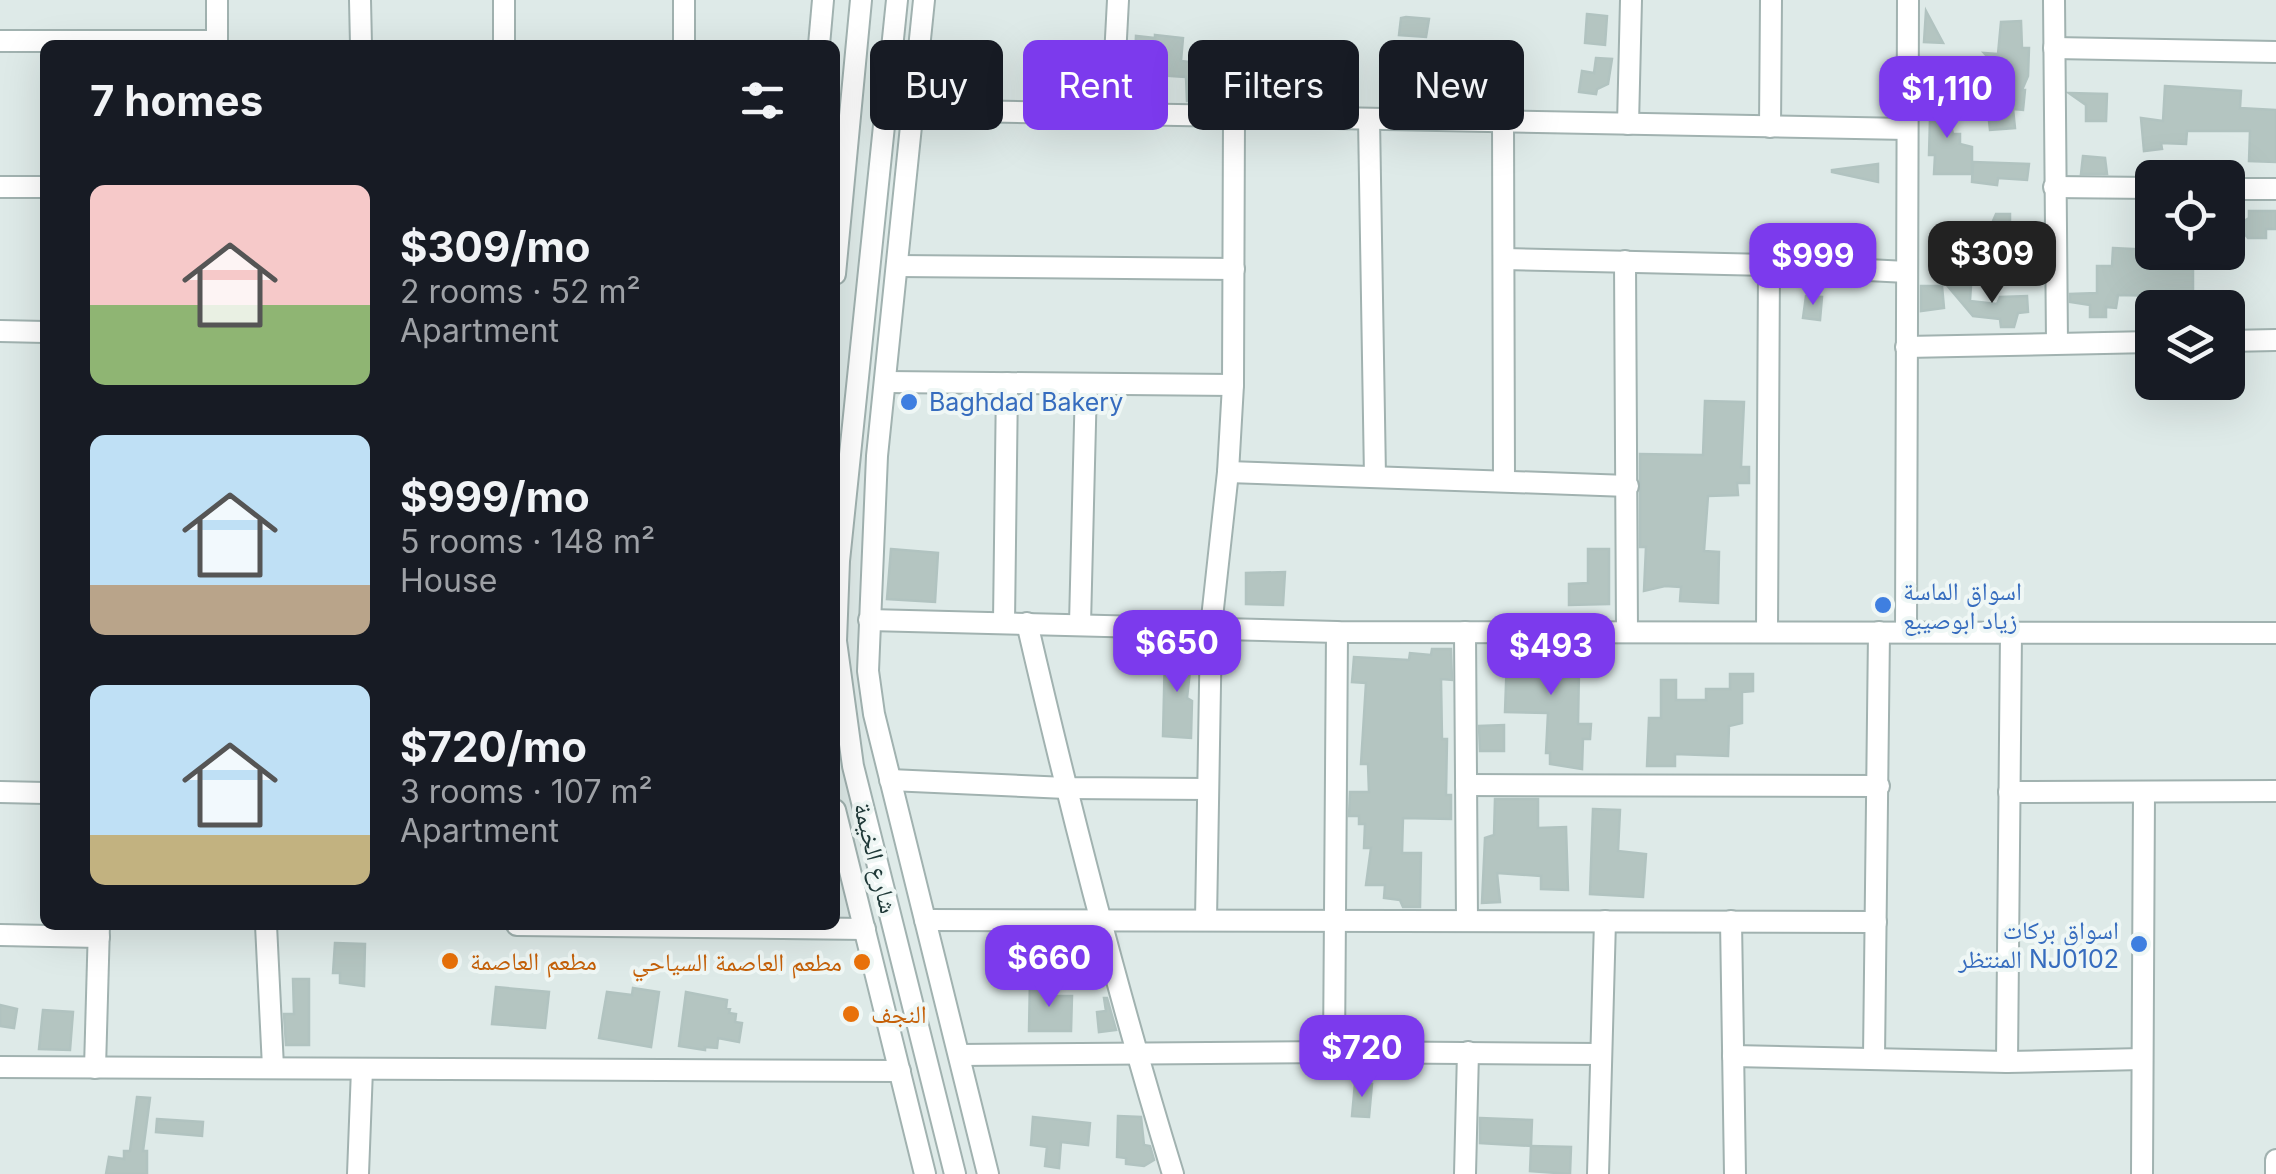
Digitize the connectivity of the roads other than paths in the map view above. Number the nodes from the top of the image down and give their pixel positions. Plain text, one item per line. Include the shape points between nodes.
1 (217, 0) edge
2 (360, 0) edge
3 (504, 0) edge
4 (684, 0) edge
5 (823, 0) edge
6 (861, 0) edge
7 (897, 0) edge
8 (924, 0) edge
9 (1118, 0) edge
10 (1631, 0) edge
11 (1771, 0) edge
12 (1908, 0) edge
13 (2054, 0) edge
14 (217, 40) edge
15 (361, 40) edge
16 (504, 40) edge
17 (684, 40) edge
18 (819, 40) edge
19 (920, 40) edge
20 (1116, 40) edge
21 (0, 41) edge
22 (40, 41) edge
23 (2054, 48) junction
24 (2276, 52) edge
25 (1359, 119) edge
26 (1369, 119) junction
27 (1379, 119) edge
28 (1524, 122) edge
29 (1628, 124) junction
30 (1770, 127) junction
31 (911, 130) edge
32 (1234, 130) edge
33 (1502, 130) edge
34 (1907, 130) junction
35 (882, 146) junction
36 (847, 150) junction
37 (0, 187) edge
38 (40, 187) edge
39 (2054, 187) junction
40 (2135, 188) edge
41 (2245, 189) edge
42 (2276, 189) edge
43 (840, 223) edge
44 (1504, 259) junction
45 (1625, 261) junction
46 (1769, 264) junction
47 (897, 266) junction
48 (1234, 269) junction
49 (840, 272) edge
50 (1907, 272) junction
51 (866, 296) junction
52 (0, 331) edge
53 (40, 332) edge
54 (2276, 340) edge
55 (2245, 341) edge
56 (2135, 342) edge
57 (2057, 343) junction
58 (1906, 346) junction
59 (886, 382) junction
60 (1007, 383) junction
61 (1086, 384) junction
62 (1232, 385) junction
63 (850, 452) junction
64 (878, 456) junction
65 (1228, 472) junction
66 (1375, 477) junction
67 (1504, 482) junction
68 (1628, 486) junction
69 (840, 551) edge
70 (869, 620) junction
71 (1004, 622) junction
72 (1027, 623) junction
73 (1080, 624) junction
74 (1211, 627) junction
75 (1336, 632) junction
76 (1465, 632) junction
77 (1627, 632) junction
78 (1767, 632) junction
79 (1879, 632) junction
80 (1906, 632) junction
81 (2012, 632) junction
82 (2276, 633) edge
83 (840, 683) edge
84 (890, 780) junction
85 (1466, 785) junction
86 (1879, 786) junction
87 (1066, 788) junction
88 (1208, 789) junction
89 (2276, 791) edge
90 (0, 792) edge
91 (2010, 792) junction
92 (2144, 792) junction
93 (40, 793) edge
94 (840, 831) edge
95 (1100, 919) junction
96 (925, 920) junction
97 (1206, 920) junction
98 (1335, 920) junction
99 (1467, 920) junction
100 (1605, 921) junction
101 (1731, 921) junction
102 (1876, 922) junction
103 (266, 930) edge
104 (840, 930) edge
105 (864, 930) junction
106 (99, 931) edge
107 (0, 935) edge
108 (1334, 1052) junction
109 (1468, 1052) junction
110 (1136, 1054) junction
111 (1602, 1054) junction
112 (959, 1056) junction
113 (1733, 1056) junction
114 (1874, 1057) junction
115 (2142, 1060) junction
116 (2007, 1062) junction
117 (0, 1067) edge
118 (96, 1068) junction
119 (273, 1068) junction
120 (362, 1069) junction
121 (900, 1071) junction
122 (2276, 1160) edge
123 (358, 1174) edge
124 (925, 1174) edge
125 (954, 1174) edge
126 (988, 1174) edge
127 (1172, 1174) edge
128 (1464, 1174) edge
129 (1598, 1174) edge
130 (1735, 1174) edge
131 (2142, 1174) edge
132 (2276, 1174) edge

1 - 14 street
2 - 15 street
3 - 16 street
4 - 17 street
5 - 18 street
6 - 36 street
7 - 35 street, شارع الخيمة
8 - 19 street
9 - 20 street
10 - 29 street
11 - 30 street
12 - 34 street
13 - 23 street
21 - 22 street
23 - 24 street
23 - 39 street
25 - 26 street
26 - 27 street
26 - 66 street
28 - 29 street
29 - 30 street
30 - 34 street
31 - 47 street
32 - 48 street
33 - 44 street
34 - 50 street
35 - 36 street via 860,164
35 - 51 street, شارع الخيمة
36 - 43 street
37 - 38 street
39 - 40 street
39 - 57 street
41 - 42 street
44 - 45 street
44 - 67 street
45 - 46 street
45 - 68 street
46 - 50 street
46 - 78 street
47 - 48 street
47 - 59 street
48 - 62 street
49 - 51 street via 853,270
50 - 58 street
51 - 63 street, شارع الخيمة
52 - 53 street
54 - 55 street
56 - 57 street
57 - 58 street
58 - 80 street
59 - 60 street
59 - 64 street
60 - 61 street
60 - 71 street
61 - 62 street
61 - 73 street
62 - 65 street
63 - 64 street
63 - 69 street, شارع الخيمة
64 - 70 street
65 - 66 street
65 - 74 street
66 - 67 street
67 - 68 street
68 - 77 street
70 - 71 street
70 - 84 street via 868,671
71 - 72 street
72 - 73 street
72 - 87 street
73 - 74 street
74 - 75 street
74 - 88 street
75 - 76 street
75 - 98 street
76 - 77 street
76 - 85 street
77 - 78 street
78 - 79 street
79 - 80 street
79 - 86 street
80 - 81 street
81 - 82 street
81 - 91 street
83 - 125 street, شارع الخيمة via 853,766
84 - 87 street
84 - 96 street
85 - 86 street
85 - 99 street
86 - 102 street
87 - 88 street
87 - 95 street
88 - 97 street
89 - 92 street
90 - 93 street
91 - 92 street
91 - 116 street
92 - 115 street
94 - 105 street, شارع الخيمة
95 - 96 street
95 - 97 street
95 - 110 street
96 - 112 street
97 - 98 street
98 - 99 street
98 - 108 street
99 - 100 street
100 - 101 street
100 - 111 street
101 - 102 street
101 - 113 street
102 - 114 street
103 - 119 street
104 - 105 street
105 - 121 street, شارع الخيمة
106 - 107 street
106 - 118 street
108 - 109 street
108 - 110 street
109 - 111 street
109 - 128 street
110 - 112 street
110 - 127 street
111 - 129 street
112 - 126 street
113 - 114 street
113 - 130 street
114 - 116 street
115 - 116 street
115 - 131 street
117 - 118 street
118 - 119 street
119 - 120 street
120 - 121 street
120 - 123 street
121 - 124 street, شارع الخيمة
122 - 132 street

